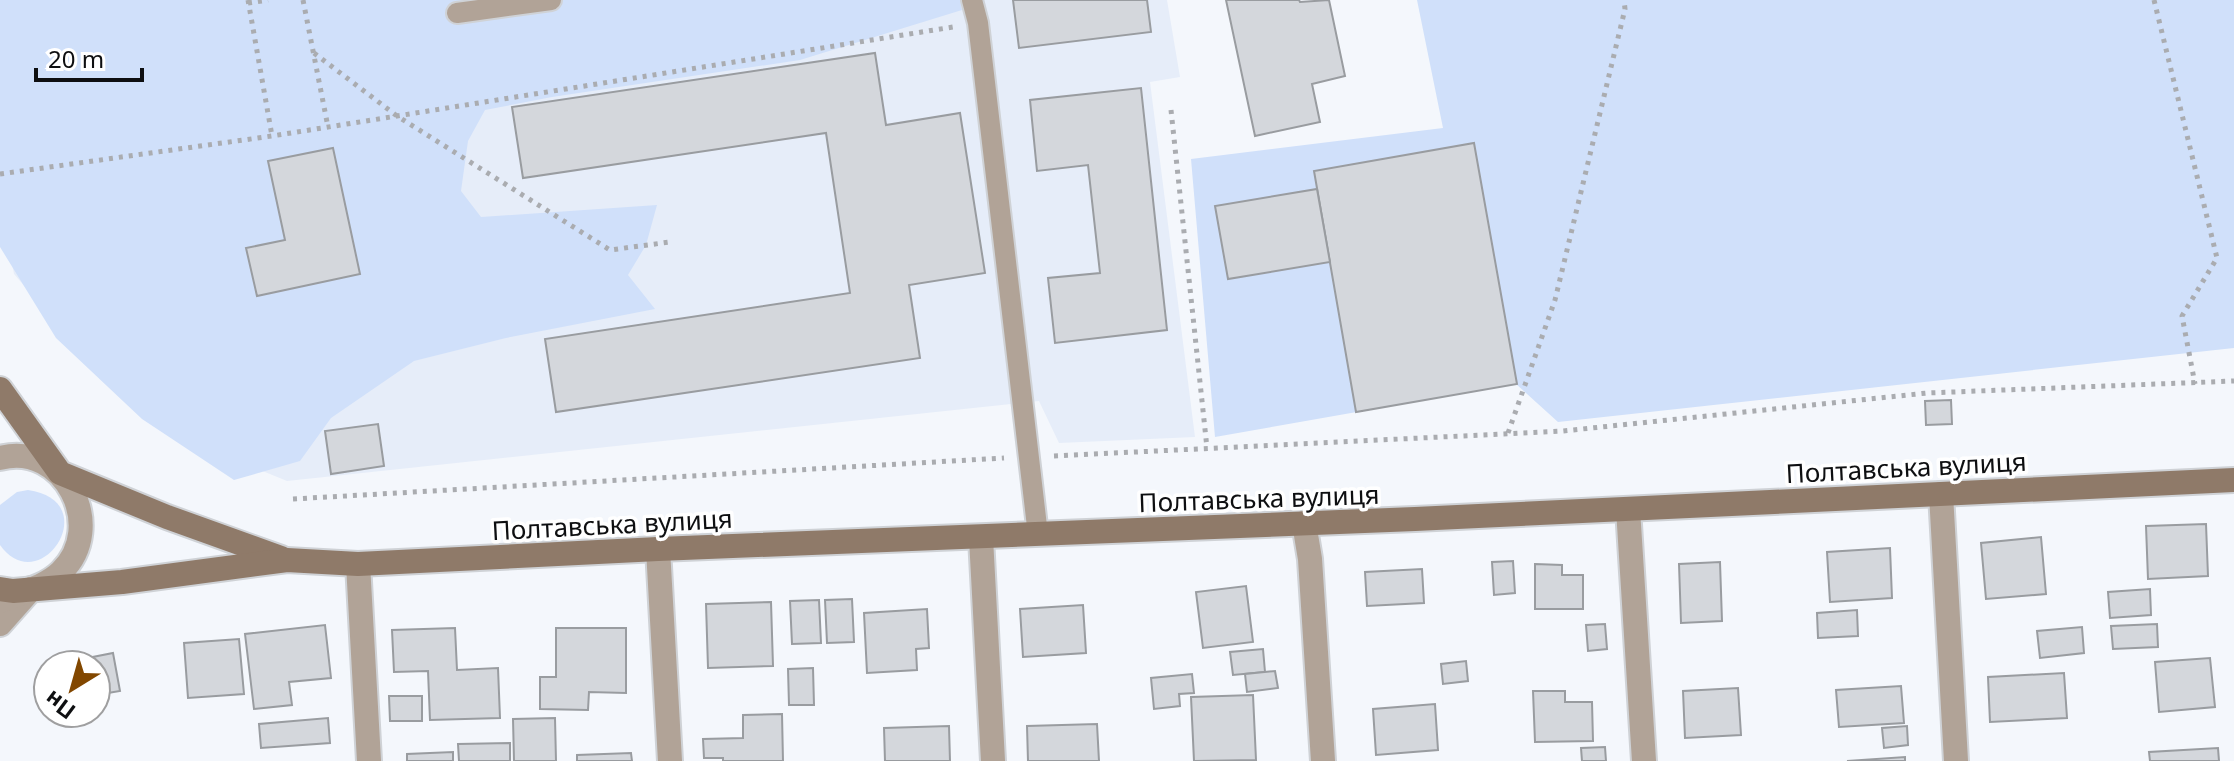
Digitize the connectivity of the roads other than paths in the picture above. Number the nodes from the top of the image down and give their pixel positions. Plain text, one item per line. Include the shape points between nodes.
1 (551, 0) edge
2 (972, 0) edge
3 (457, 13) dead end
4 (0, 389) edge
5 (0, 458) edge
6 (60, 473) junction
7 (2234, 480) edge
8 (1941, 494) junction
9 (1628, 509) junction
10 (1304, 523) junction
11 (1038, 535) junction
12 (981, 538) junction
13 (658, 549) junction
14 (287, 560) junction
15 (358, 564) junction
16 (0, 589) edge
17 (31, 589) junction
18 (0, 601) edge
19 (0, 624) edge
20 (369, 761) edge
21 (670, 761) edge
22 (993, 761) edge
23 (1323, 761) edge
24 (1644, 761) edge
25 (1956, 761) edge

1 - 3 lane
2 - 11 lane
4 - 6 main road
5 - 6 street via 25,457
6 - 14 main road, Полтавська вулиця
6 - 17 street via 80,506 79,543 61,572
7 - 8 main road, Полтавська вулиця
8 - 9 main road, Полтавська вулиця
8 - 25 street
9 - 10 main road, Полтавська вулиця
9 - 24 street
10 - 11 main road, Полтавська вулиця
10 - 23 street
11 - 12 main road, Полтавська вулиця
12 - 13 main road, Полтавська вулиця
12 - 22 street
13 - 15 main road, Полтавська вулиця
13 - 21 street
14 - 15 main road, Полтавська вулиця
14 - 17 main road, Полтавська вулиця
15 - 20 street
16 - 17 main road, Полтавська вулиця
17 - 18 street
17 - 19 street

